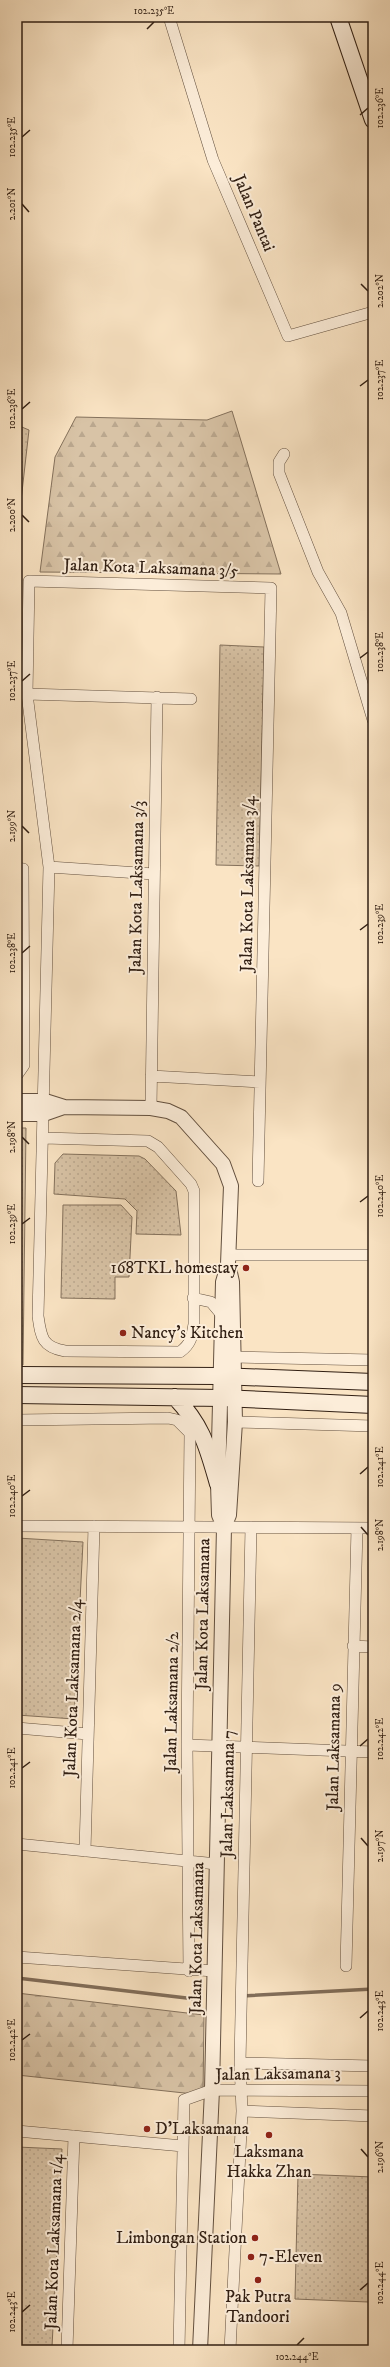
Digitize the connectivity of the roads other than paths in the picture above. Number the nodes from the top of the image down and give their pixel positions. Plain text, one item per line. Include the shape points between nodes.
1 (169, 17) edge
2 (338, 17) edge
3 (373, 120) edge
4 (373, 312) edge
5 (284, 454) dead end
6 (271, 588) joint
7 (27, 694) junction
8 (157, 697) junction
9 (191, 699) dead end
10 (373, 720) edge
11 (49, 867) junction
12 (20, 869) edge
13 (154, 874) junction
14 (17, 1075) edge
15 (151, 1076) junction
16 (260, 1082) junction
17 (17, 1101) edge
18 (45, 1108) junction
19 (151, 1108) junction
20 (17, 1114) edge
21 (44, 1138) junction
22 (258, 1181) dead end
23 (373, 1255) edge
24 (229, 1259) junction
25 (193, 1298) junction
26 (222, 1314) junction
27 (234, 1357) junction
28 (373, 1360) edge
29 (17, 1375) edge
30 (228, 1376) junction
31 (373, 1382) edge
32 (17, 1395) edge
33 (176, 1397) junction
34 (228, 1398) junction
35 (373, 1405) edge
36 (17, 1420) edge
37 (235, 1422) junction
38 (373, 1426) edge
39 (218, 1484) junction
40 (17, 1526) edge
41 (94, 1526) junction
42 (224, 1527) junction
43 (252, 1527) junction
44 (190, 1528) junction
45 (357, 1528) junction
46 (373, 1528) edge
47 (353, 1646) junction
48 (373, 1647) edge
49 (17, 1728) edge
50 (88, 1734) junction
51 (187, 1746) junction
52 (218, 1747) junction
53 (246, 1748) junction
54 (351, 1751) junction
55 (373, 1752) edge
56 (17, 1844) edge
57 (85, 1851) junction
58 (189, 1862) junction
59 (217, 1864) junction
60 (17, 1956) edge
61 (346, 1966) dead end
62 (188, 1971) junction
63 (214, 1971) junction
64 (240, 2063) junction
65 (373, 2066) edge
66 (240, 2089) junction
67 (212, 2090) junction
68 (373, 2091) edge
69 (242, 2111) junction
70 (373, 2116) edge
71 (17, 2131) edge
72 (74, 2136) junction
73 (183, 2146) junction
74 (67, 2350) edge
75 (179, 2350) edge
76 (200, 2350) edge
77 (230, 2350) edge

1 - 4 street, Jalan Pantai via 213,160 288,336
2 - 3 main road
5 - 10 street via 278,462 279,472 318,572 341,613
6 - 7 street, Jalan Kota Laksamana 3/5 via 29,581
6 - 16 street, Jalan Kota Laksamana 3/4
7 - 8 street
7 - 11 street
8 - 9 street
8 - 13 street, Jalan Kota Laksamana 3/3
11 - 13 street
11 - 18 street
12 - 14 street via 24,1065
13 - 15 street, Jalan Kota Laksamana 3/3
15 - 16 street
15 - 19 street, Jalan Kota Laksamana 3/3
16 - 22 street, Jalan Kota Laksamana 3/4
17 - 18 street
18 - 19 street
18 - 20 street
18 - 21 street
19 - 24 street via 168,1111 181,1117 226,1169 231,1186
21 - 25 street via 148,1141 158,1147 191,1184 194,1191
21 - 25 street via 38,1316 40,1332 45,1342 53,1349 65,1351 180,1352 192,1340
23 - 24 street
24 - 26 street via 223,1282
24 - 27 street
25 - 26 street via 211,1302
26 - 30 street
27 - 28 street
27 - 30 street
29 - 30 main road
30 - 31 main road
30 - 34 street, Jalan Kota Laksamana
32 - 33 main road
33 - 34 main road
33 - 39 main road via 201,1430
34 - 35 main road
34 - 37 street, Jalan Kota Laksamana
34 - 39 street, Jalan Kota Laksamana
36 - 44 street, Jalan Laksamana 2/2 via 168,1418 181,1422 190,1432
37 - 38 street
37 - 42 street, Jalan Kota Laksamana via 229,1515
39 - 42 street, Jalan Kota Laksamana via 219,1515
40 - 41 street
41 - 44 street
41 - 50 street, Jalan Kota Laksamana 2/4
42 - 43 street
42 - 44 street
42 - 52 street, Jalan Kota Laksamana
43 - 45 street
43 - 53 street, Jalan Laksamana 7
44 - 51 street, Jalan Laksamana 2/2
45 - 46 street
45 - 47 street, Jalan Laksamana 9
47 - 48 street
47 - 54 street, Jalan Laksamana 9
49 - 50 street
50 - 57 street, Jalan Kota Laksamana 2/4
51 - 52 street
51 - 58 street, Jalan Laksamana 2/2
52 - 53 street
52 - 59 street, Jalan Kota Laksamana
53 - 54 street
53 - 64 street, Jalan Laksamana 7
54 - 55 street
54 - 61 street, Jalan Laksamana 9
56 - 57 street
57 - 58 street
58 - 59 street
58 - 62 street, Jalan Laksamana 2/2
59 - 63 street, Jalan Kota Laksamana
60 - 62 street
62 - 63 street
63 - 67 street, Jalan Kota Laksamana
64 - 65 street
64 - 66 street, Jalan Laksamana 7
66 - 67 street, Jalan Laksamana 3
66 - 68 street, Jalan Laksamana 3
66 - 69 street, Jalan Laksamana 7
67 - 73 street, Jalan Laksamana 3 via 184,2100
67 - 76 street, Jalan Kota Laksamana
69 - 70 street
69 - 77 street, Jalan Laksamana 7
71 - 72 street
72 - 73 street
72 - 74 street, Jalan Kota Laksamana 1/4
73 - 75 street

